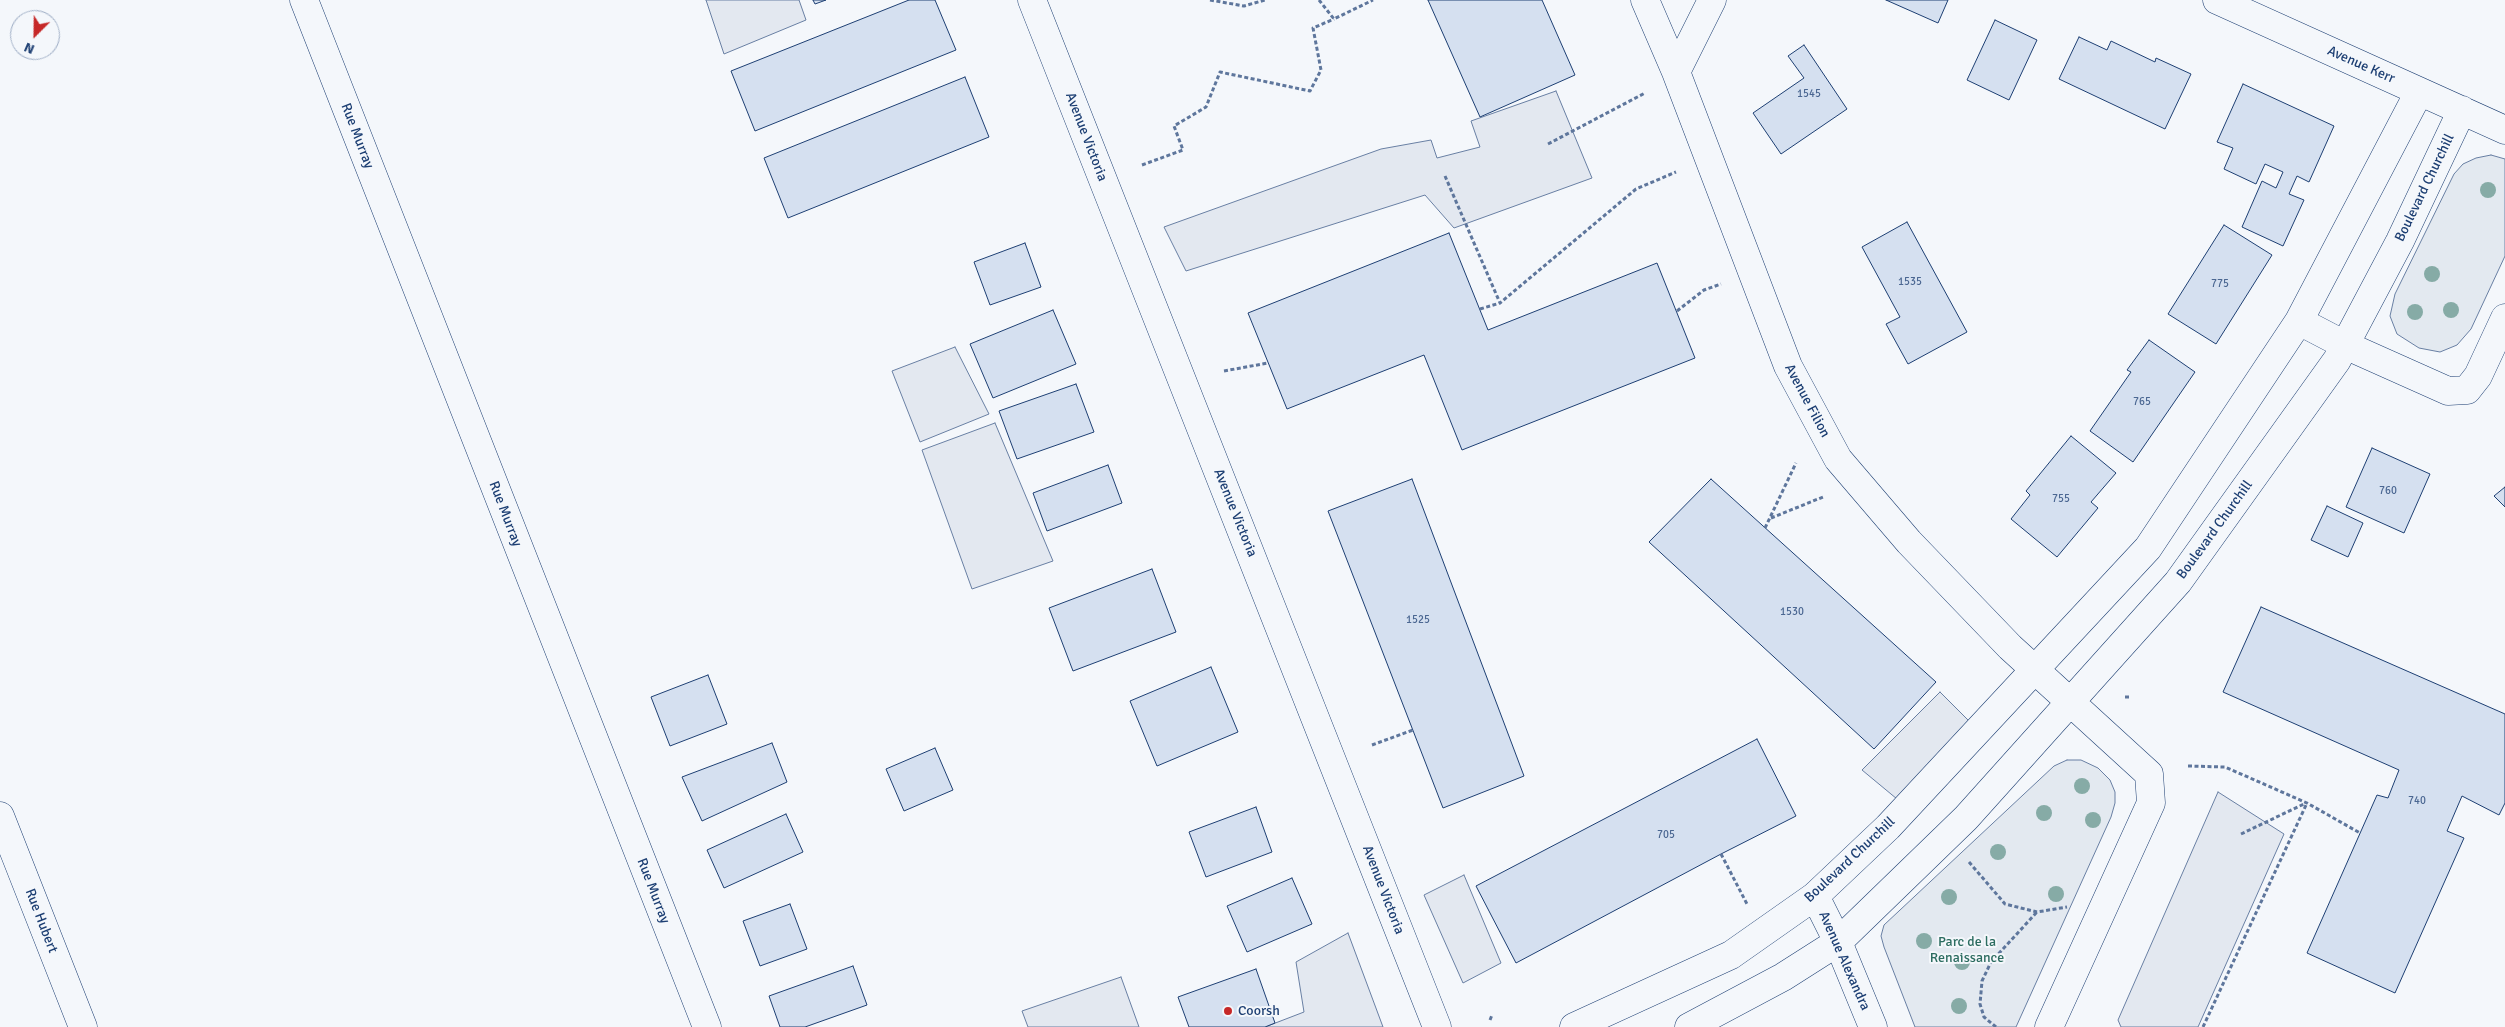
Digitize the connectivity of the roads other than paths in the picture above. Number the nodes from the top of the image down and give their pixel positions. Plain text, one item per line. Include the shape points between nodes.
1 (304, 0) edge
2 (1032, 0) edge
3 (1645, 0) edge
4 (1712, 0) edge
5 (2217, 0) edge
6 (1676, 72) junction
7 (2419, 92) junction
8 (2462, 110) junction
9 (2505, 130) edge
10 (2505, 318) edge
11 (2299, 321) junction
12 (2345, 345) junction
13 (2035, 671) junction
14 (2071, 703) junction
15 (0, 816) edge
16 (1815, 896) junction
17 (1838, 942) junction
18 (83, 1027) edge
19 (707, 1027) edge
20 (1437, 1027) edge
21 (1574, 1027) edge
22 (1689, 1027) edge
23 (1873, 1027) edge
24 (2049, 1027) edge

1 - 19 street, Rue Murray
2 - 20 street, Avenue Victoria
3 - 6 street, Avenue Filion
4 - 6 street
5 - 7 street, Avenue Kerr
6 - 13 street, Avenue Filion via 1788,366 1838,459 1909,542
7 - 8 street, Avenue Kerr
7 - 11 street, Boulevard Churchill
8 - 9 street, Avenue Kerr
8 - 12 street, Boulevard Churchill via 2400,241
10 - 12 street via 2478,376 2467,390 2448,392
11 - 12 street
11 - 13 street, Boulevard Churchill via 2148,548
12 - 14 street, Boulevard Churchill via 2178,582
13 - 14 street
13 - 16 street, Boulevard Churchill via 1888,827
14 - 17 street, Boulevard Churchill via 1966,818
14 - 24 street via 2149,774 2151,803
15 - 18 street, Rue Hubert
16 - 17 street, Avenue Alexandra
16 - 21 street, Boulevard Churchill via 1731,955
17 - 22 street, Boulevard Churchill via 1783,977
17 - 23 street, Avenue Alexandra

